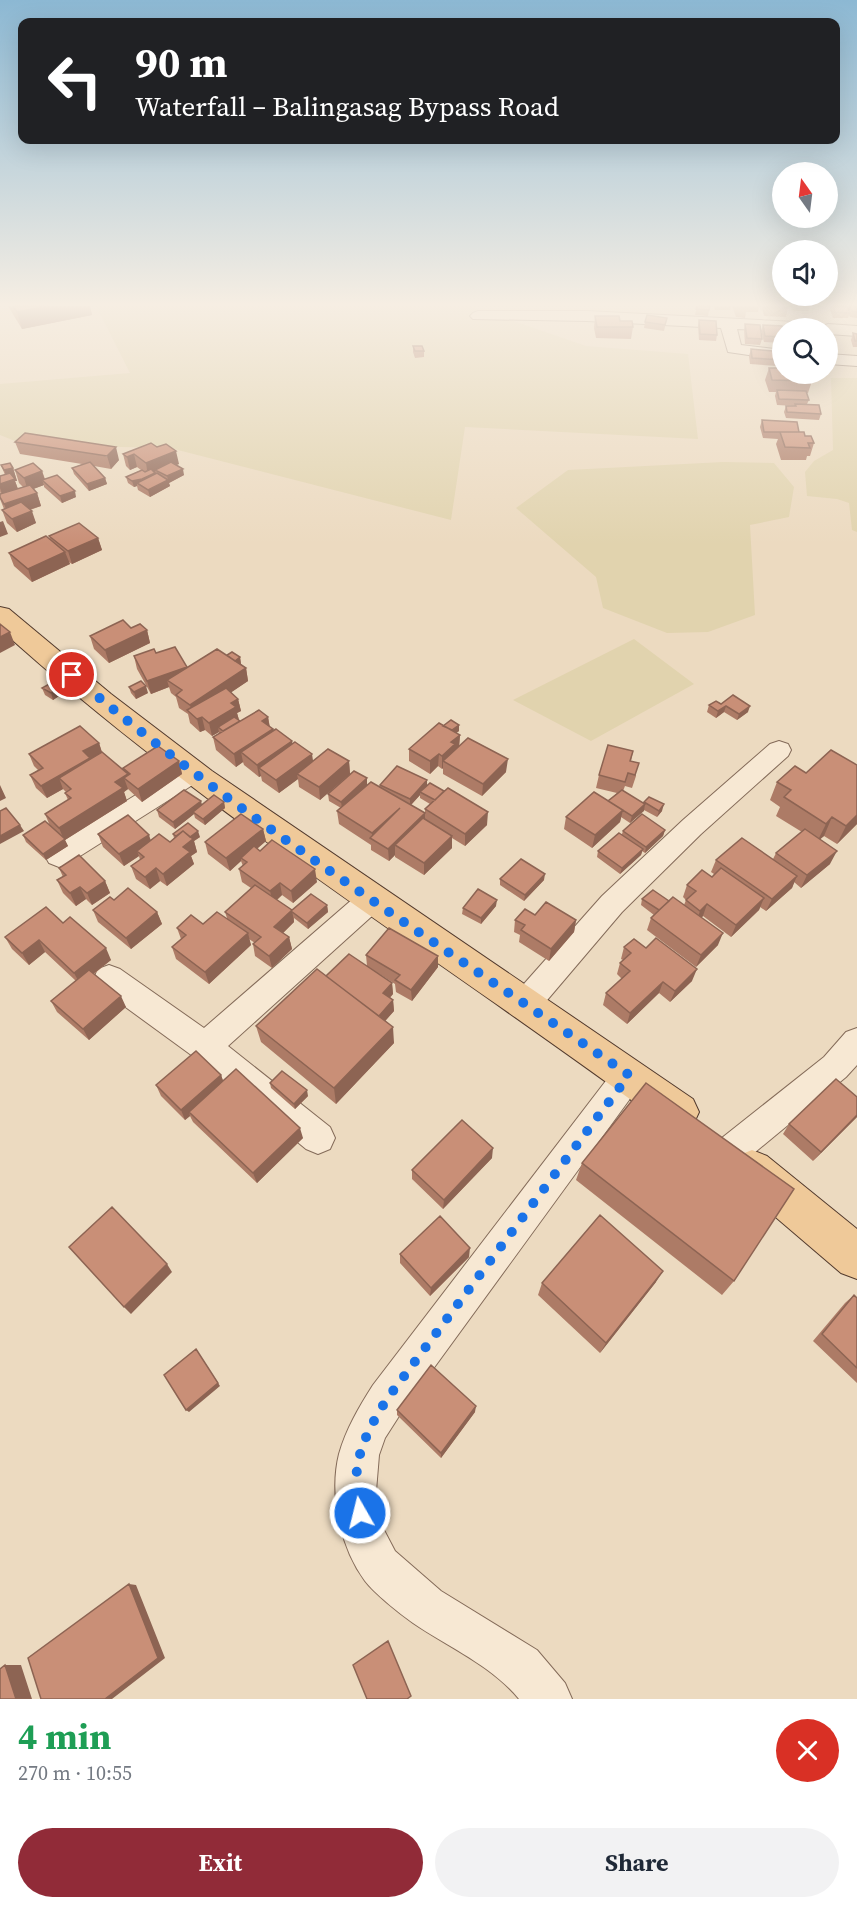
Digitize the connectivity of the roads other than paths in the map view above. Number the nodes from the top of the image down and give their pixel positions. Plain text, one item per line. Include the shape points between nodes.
1 (0, 615) edge
2 (779, 750) dead end
3 (193, 772) junction
4 (59, 856) dead end
5 (372, 899) junction
6 (109, 978) dead end
7 (526, 1003) junction
8 (857, 1042) edge
9 (204, 1047) junction
10 (629, 1075) junction
11 (318, 1138) dead end
12 (730, 1152) junction
13 (857, 1257) edge
14 (549, 1699) edge

1 - 3 main road
2 - 7 street via 612,904
3 - 4 street
3 - 5 main road
5 - 7 main road
5 - 9 street
6 - 9 street
7 - 10 main road
8 - 12 street via 835,1066
9 - 11 street
10 - 12 main road
10 - 14 street via 387,1399 359,1455 354,1491 364,1536 380,1566 426,1606 521,1666
12 - 13 main road

